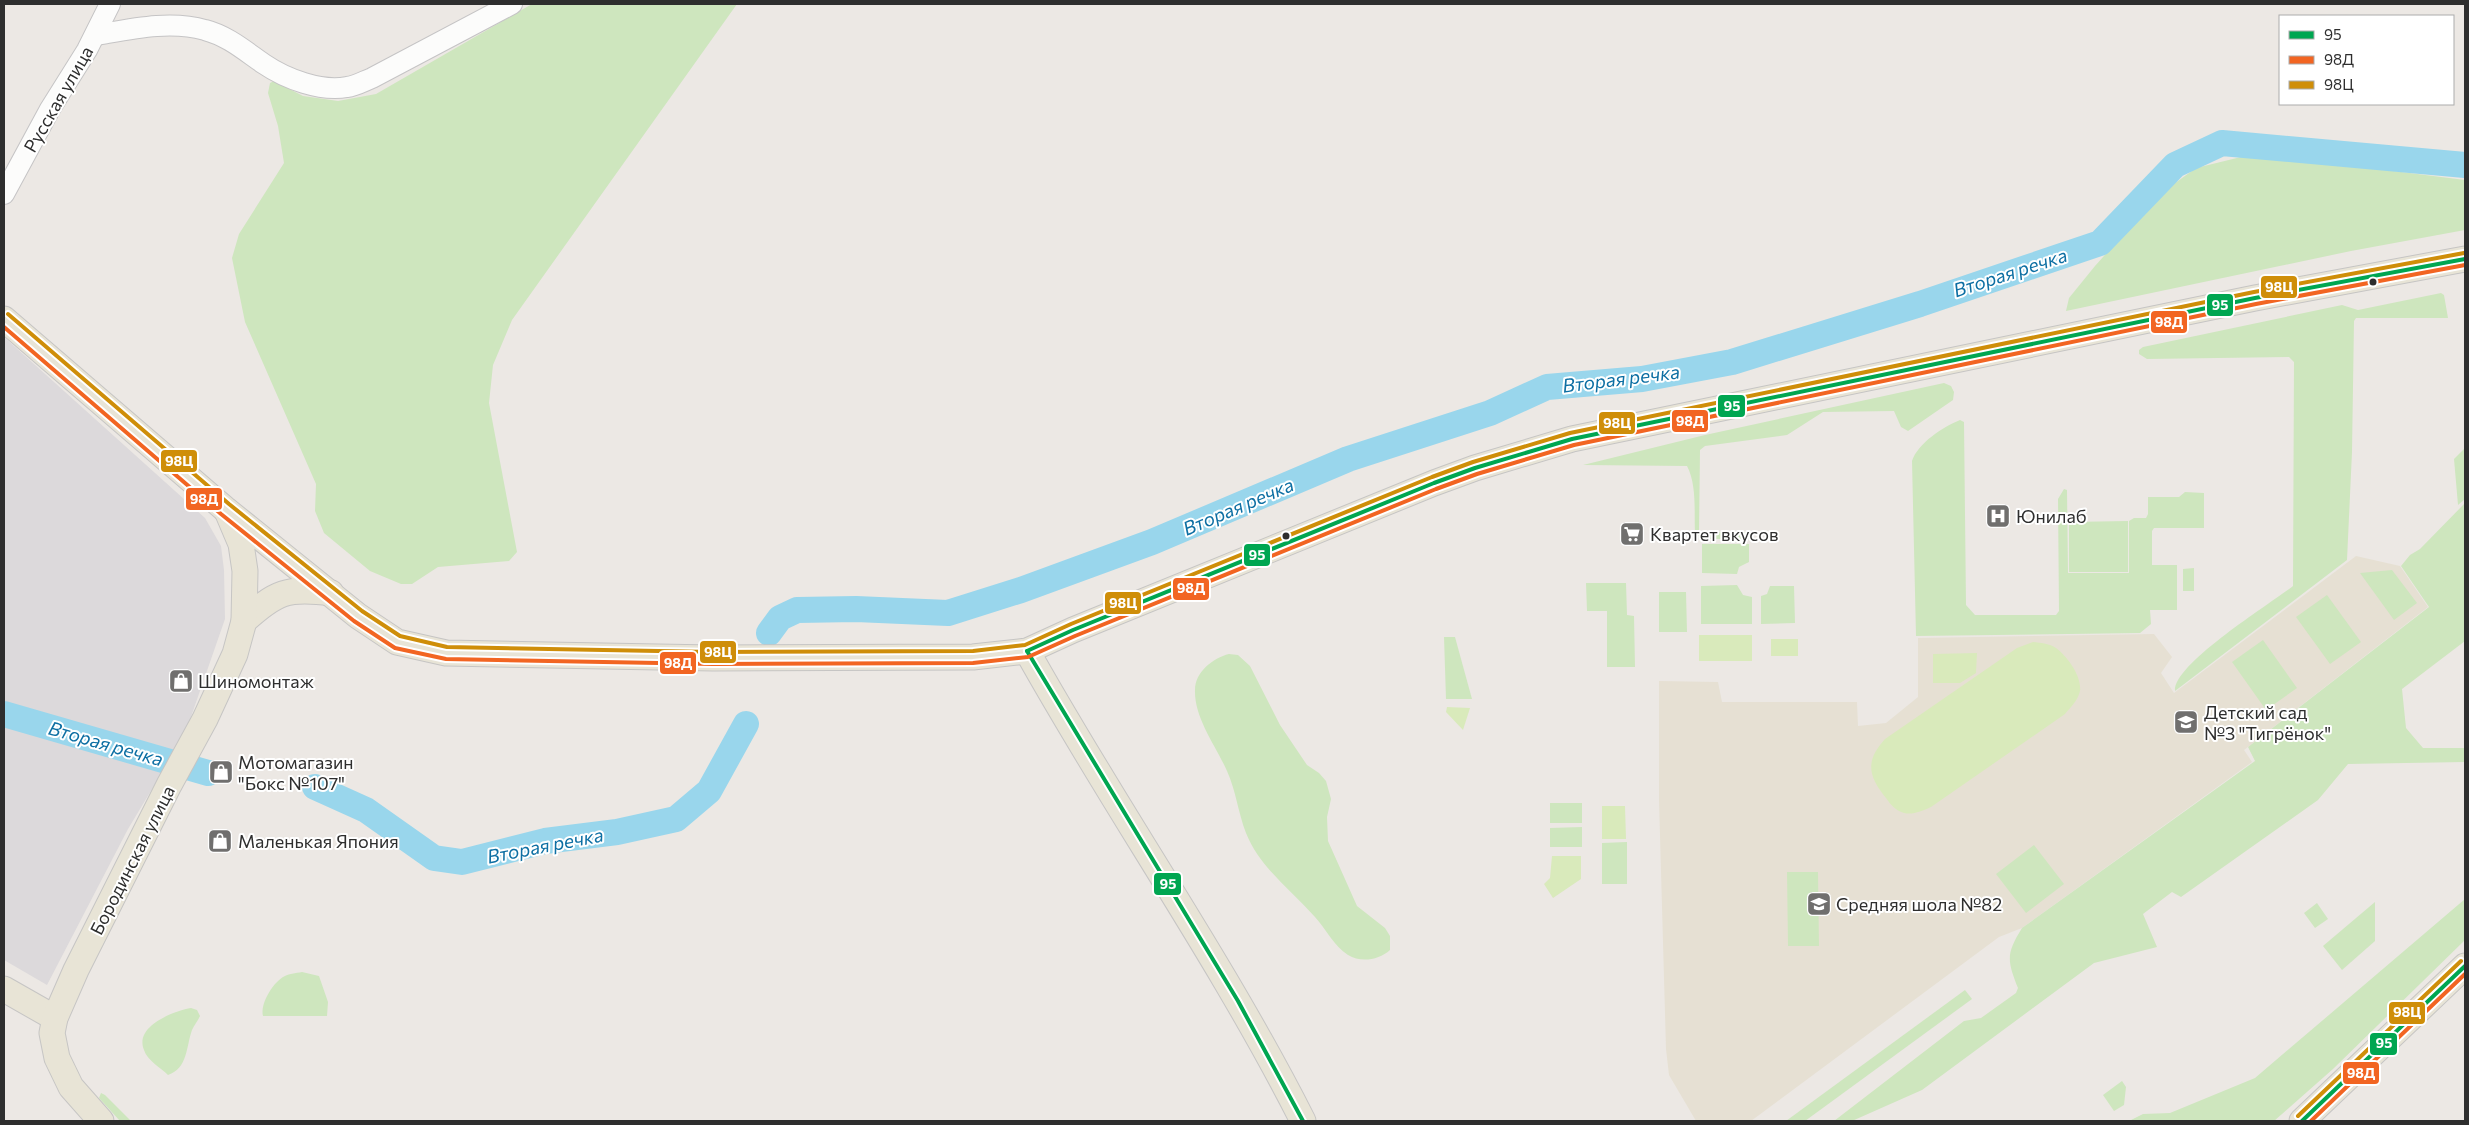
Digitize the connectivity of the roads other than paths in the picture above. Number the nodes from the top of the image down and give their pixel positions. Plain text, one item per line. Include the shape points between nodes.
1 (110, 4) edge
2 (512, 4) edge
3 (96, 35) junction
4 (4, 194) edge
5 (2465, 259) edge
6 (4, 319) edge
7 (225, 509) junction
8 (331, 593) junction
9 (244, 621) junction
10 (1027, 650) junction
11 (2465, 966) edge
12 (4, 990) edge
13 (50, 1016) junction
14 (88, 1121) edge
15 (101, 1121) edge
16 (1303, 1121) edge
17 (2302, 1121) edge

1 - 3 street, Русская улица
2 - 3 street via 372,78 348,87 327,88 300,81 267,66 234,42 206,30 183,26 133,28
3 - 4 street, Русская улица via 50,109
5 - 10 main road via 2255,298 1572,439 1434,483
6 - 7 main road
7 - 8 main road
7 - 9 main road via 241,544 245,571
8 - 9 main road via 306,589 284,592 263,604
8 - 10 main road via 397,642 446,653 732,658 973,657
9 - 13 main road, Бородинская улица via 230,668 76,970 57,992
10 - 16 main road via 1078,742 1228,985
11 - 17 main road
12 - 13 main road
13 - 14 main road, Бородинская улица via 41,1035 47,1062 62,1093
13 - 15 main road, Бородинская улица via 57,1058 71,1087

